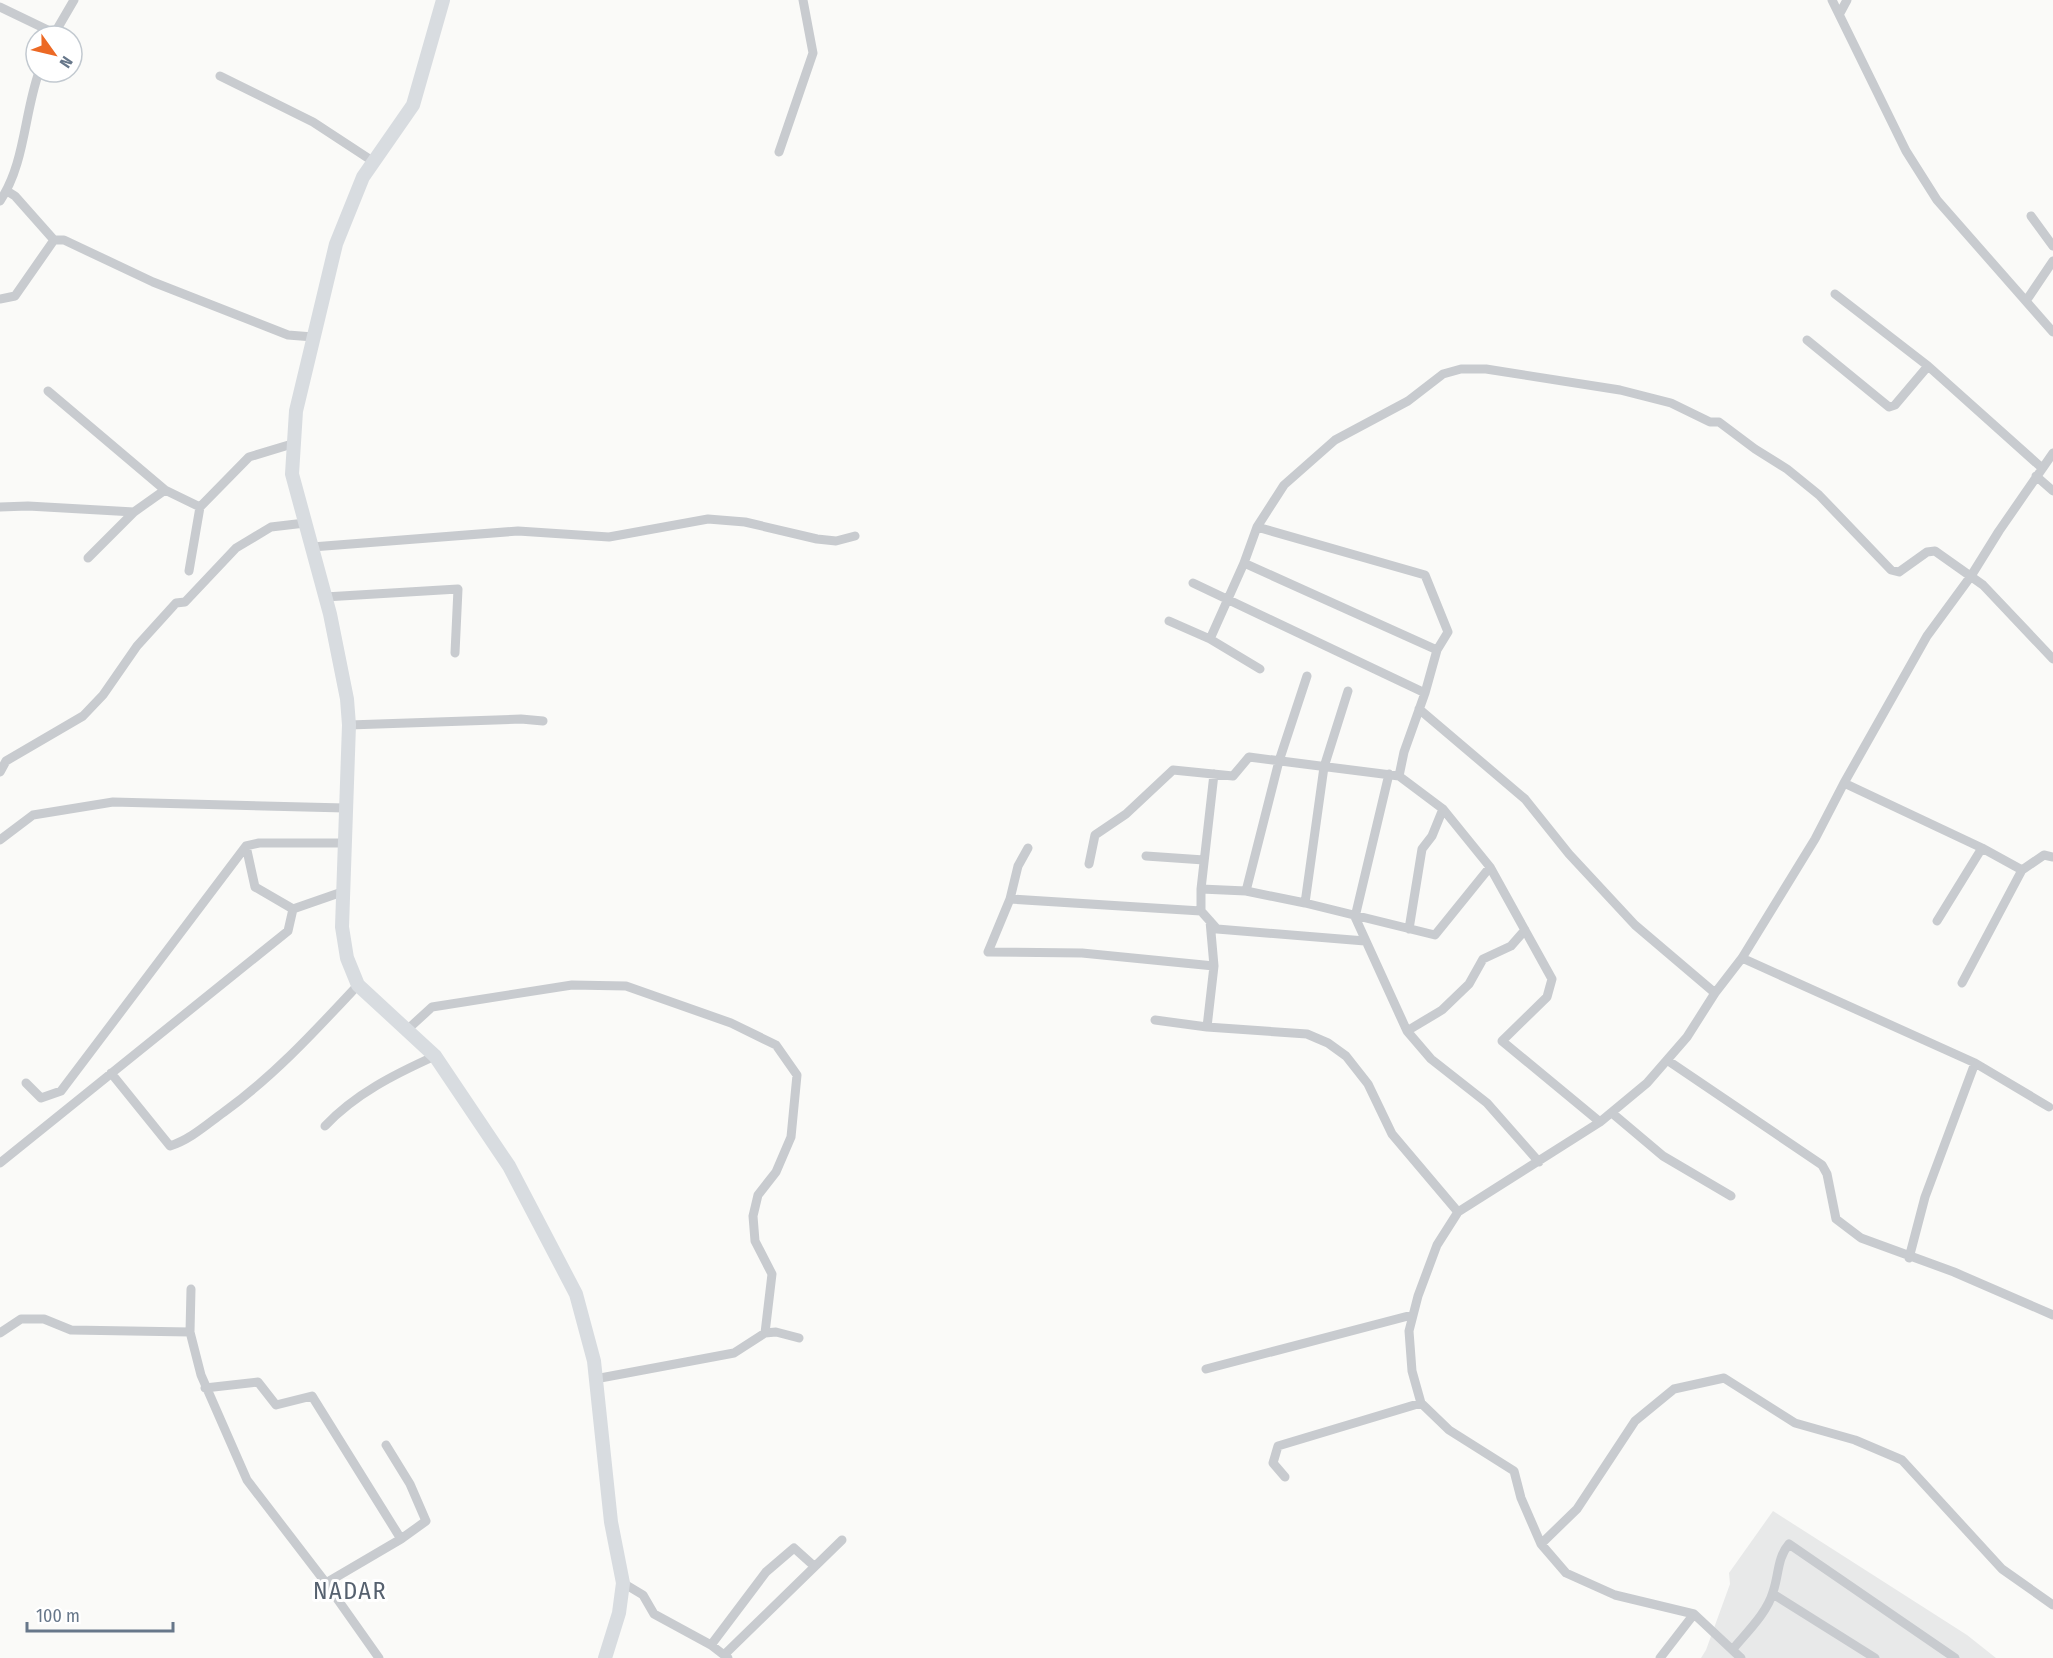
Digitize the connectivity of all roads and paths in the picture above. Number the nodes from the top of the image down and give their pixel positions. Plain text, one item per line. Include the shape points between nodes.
1 (74, 0) edge
2 (443, 0) edge
3 (803, 0) edge
4 (1832, 0) edge
5 (1847, 0) edge
6 (0, 7) edge
7 (1840, 13) junction
8 (33, 24) edge
9 (60, 24) edge
10 (220, 76) dead end
11 (36, 84) edge
12 (779, 152) dead end
13 (374, 162) junction
14 (7, 191) junction
15 (0, 201) edge
16 (2031, 216) dead end
17 (54, 240) junction
18 (2053, 246) edge
19 (2053, 261) edge
20 (1835, 294) dead end
21 (0, 299) edge
22 (2026, 301) junction
23 (2053, 332) edge
24 (313, 337) junction
25 (1807, 340) dead end
26 (1928, 366) junction
27 (48, 391) dead end
28 (292, 444) junction
29 (2053, 453) edge
30 (2039, 472) junction
31 (165, 490) junction
32 (2053, 491) edge
33 (0, 507) edge
34 (200, 507) junction
35 (134, 512) junction
36 (305, 523) junction
37 (1257, 527) junction
38 (855, 536) dead end
39 (312, 547) junction
40 (88, 558) dead end
41 (1244, 563) junction
42 (189, 571) dead end
43 (1971, 576) junction
44 (1193, 583) dead end
45 (325, 597) junction
46 (1228, 599) junction
47 (1168, 621) dead end
48 (1210, 639) junction
49 (1437, 650) junction
50 (455, 654) dead end
51 (2053, 659) edge
52 (1260, 669) dead end
53 (1307, 676) dead end
54 (1348, 691) dead end
55 (1425, 693) junction
56 (1419, 709) junction
57 (543, 721) dead end
58 (350, 724) junction
59 (1279, 761) junction
60 (3, 762) edge
61 (1324, 767) junction
62 (0, 772) edge
63 (1214, 774) junction
64 (1394, 775) junction
65 (1844, 783) junction
66 (345, 808) junction
67 (1443, 809) junction
68 (0, 840) edge
69 (344, 843) junction
70 (246, 846) junction
71 (1028, 848) dead end
72 (1982, 848) junction
73 (1146, 856) dead end
74 (2053, 857) edge
75 (1204, 860) junction
76 (1089, 864) dead end
77 (1490, 867) junction
78 (2022, 870) junction
79 (1200, 889) junction
80 (1246, 891) junction
81 (342, 892) junction
82 (1010, 899) junction
83 (1305, 903) junction
84 (293, 909) junction
85 (1201, 911) junction
86 (1354, 917) junction
87 (1210, 921) junction
88 (1937, 921) dead end
89 (1409, 929) junction
90 (1525, 930) junction
91 (1365, 941) junction
92 (1742, 958) junction
93 (1214, 966) junction
94 (1962, 983) dead end
95 (358, 985) junction
96 (1715, 993) junction
97 (1155, 1020) dead end
98 (1207, 1027) junction
99 (408, 1029) junction
100 (1407, 1031) junction
101 (435, 1056) junction
102 (1667, 1060) junction
103 (1975, 1064) junction
104 (111, 1073) junction
105 (26, 1083) dead end
106 (2049, 1107) dead end
107 (1612, 1113) junction
108 (1600, 1122) junction
109 (325, 1126) dead end
110 (1539, 1162) junction
111 (0, 1163) edge
112 (1731, 1196) dead end
113 (1458, 1212) junction
114 (1909, 1258) junction
115 (191, 1289) dead end
116 (1412, 1315) junction
117 (2053, 1315) edge
118 (190, 1332) junction
119 (765, 1332) junction
120 (0, 1333) edge
121 (799, 1338) dead end
122 (1206, 1369) dead end
123 (595, 1379) junction
124 (205, 1388) junction
125 (1420, 1403) junction
126 (386, 1445) dead end
127 (1285, 1477) dead end
128 (401, 1539) junction
129 (842, 1540) dead end
130 (1541, 1544) junction
131 (814, 1566) junction
132 (326, 1583) junction
133 (623, 1583) junction
134 (1773, 1594) junction
135 (2053, 1605) edge
136 (1694, 1614) junction
137 (711, 1645) junction
138 (1733, 1649) junction
139 (726, 1657) edge
140 (379, 1658) edge
141 (605, 1658) edge
142 (1660, 1658) edge
143 (1741, 1658) edge
144 (1875, 1658) edge
145 (1955, 1658) edge

1 - 9 street
2 - 13 main road via 413,105
3 - 12 street via 813,53
4 - 7 street
5 - 7 street
6 - 8 street
7 - 22 street via 1906,151 1937,200
10 - 13 street via 313,122
11 - 14 street
13 - 24 main road via 363,177 336,244
14 - 15 street
14 - 17 street
16 - 18 street
17 - 21 street via 15,296
17 - 24 street via 64,240 153,282 288,336
19 - 22 street
20 - 26 street
22 - 23 street
24 - 28 main road
25 - 26 street via 1889,407
26 - 30 street
27 - 31 street
28 - 34 street via 249,457
28 - 36 main road via 292,474
29 - 30 street
30 - 32 street
30 - 43 street
31 - 34 street
31 - 35 street
33 - 35 street
34 - 42 street
35 - 40 street
36 - 39 main road
36 - 60 street via 271,527 236,548 185,602 176,603 83,716
37 - 41 street
37 - 43 street via 1284,485 1335,440 1408,401 1443,374 1486,369 1620,390 1671,403 1710,422 1719,422 1819,495 1891,570 1899,572 1927,552 1935,551
37 - 49 street via 1425,575 1448,632
38 - 39 street via 836,541 817,539 745,522 708,519 609,537 518,531
39 - 45 main road
41 - 46 street
41 - 49 street
43 - 51 street
43 - 65 street via 1927,636
44 - 46 street
45 - 50 street via 458,589
45 - 58 main road
46 - 48 street
46 - 55 street
47 - 48 street
48 - 52 street
49 - 55 street
53 - 59 street
54 - 61 street
55 - 56 street
56 - 64 street
56 - 96 street via 1525,799 1569,854 1635,924
57 - 58 street
58 - 66 main road
59 - 61 street
59 - 63 street via 1249,758 1233,776
59 - 80 street
60 - 62 street
61 - 64 street
61 - 83 street
63 - 75 street
63 - 76 street via 1173,770 1126,814 1095,835
64 - 67 street
64 - 86 street
65 - 72 street
65 - 92 street via 1815,839
66 - 68 street via 113,801 33,815
66 - 69 main road
67 - 77 street
67 - 89 street via 1422,849
69 - 70 street
69 - 81 main road
70 - 84 street via 255,886
70 - 105 street via 61,1091 41,1098
71 - 82 street via 1018,866
72 - 78 street
72 - 88 street
73 - 75 street
74 - 78 street via 2044,855
75 - 79 street
77 - 89 street via 1435,935
77 - 90 street
78 - 94 street
79 - 80 street
79 - 85 street
80 - 83 street
81 - 84 street
81 - 95 main road via 346,958
82 - 85 street
82 - 93 street via 988,952 1082,953
83 - 86 street
84 - 104 street via 288,931
85 - 87 street
86 - 89 street
86 - 91 street
87 - 91 street via 1217,929
87 - 93 street
90 - 100 street via 1511,946 1483,959 1469,984 1442,1010
90 - 108 street via 1552,979 1547,997 1502,1041
91 - 100 street
92 - 96 street
92 - 103 street
93 - 98 street
95 - 99 main road
95 - 104 street via 297,1051 187,1140 170,1146
96 - 102 street
97 - 98 street
98 - 113 street via 1307,1034 1328,1042 1346,1056 1368,1084 1392,1134
99 - 101 main road
99 - 119 street via 432,1007 572,985 626,986 731,1023 776,1045 797,1075 791,1137 776,1172 758,1195 753,1216 756,1241 772,1274
100 - 110 street via 1431,1059 1487,1103
101 - 109 street via 394,1075 340,1110
101 - 123 main road via 509,1166 576,1294
102 - 107 street
102 - 114 street via 1821,1165 1827,1174 1836,1219 1861,1238
103 - 106 street
103 - 114 street via 1924,1197
104 - 111 street
107 - 108 street
107 - 112 street via 1663,1156
108 - 110 street
110 - 113 street
113 - 116 street via 1437,1245
114 - 117 street via 1954,1272
115 - 118 street
116 - 122 street
116 - 125 street via 1412,1371
118 - 120 street via 71,1330 44,1320 21,1319
118 - 124 street
119 - 121 street
119 - 123 street via 734,1353
123 - 133 main road via 611,1522
124 - 128 street via 258,1382 276,1405 312,1396
124 - 132 street via 247,1480
125 - 127 street via 1278,1446 1273,1463
125 - 130 street via 1449,1430 1514,1471
126 - 128 street via 410,1484 426,1521
128 - 132 street
129 - 131 street
130 - 135 street via 1577,1509 1635,1421 1674,1389 1724,1378 1795,1423 1855,1440 1902,1460 2002,1569
130 - 136 street via 1566,1573 1615,1594
131 - 137 street via 794,1548 766,1572
131 - 139 street
132 - 140 street
133 - 137 street via 643,1595 654,1614
133 - 141 main road via 619,1613
134 - 138 street
134 - 144 street
134 - 145 street via 1782,1552 1789,1544
136 - 138 street
136 - 142 street
137 - 139 street
138 - 143 street

